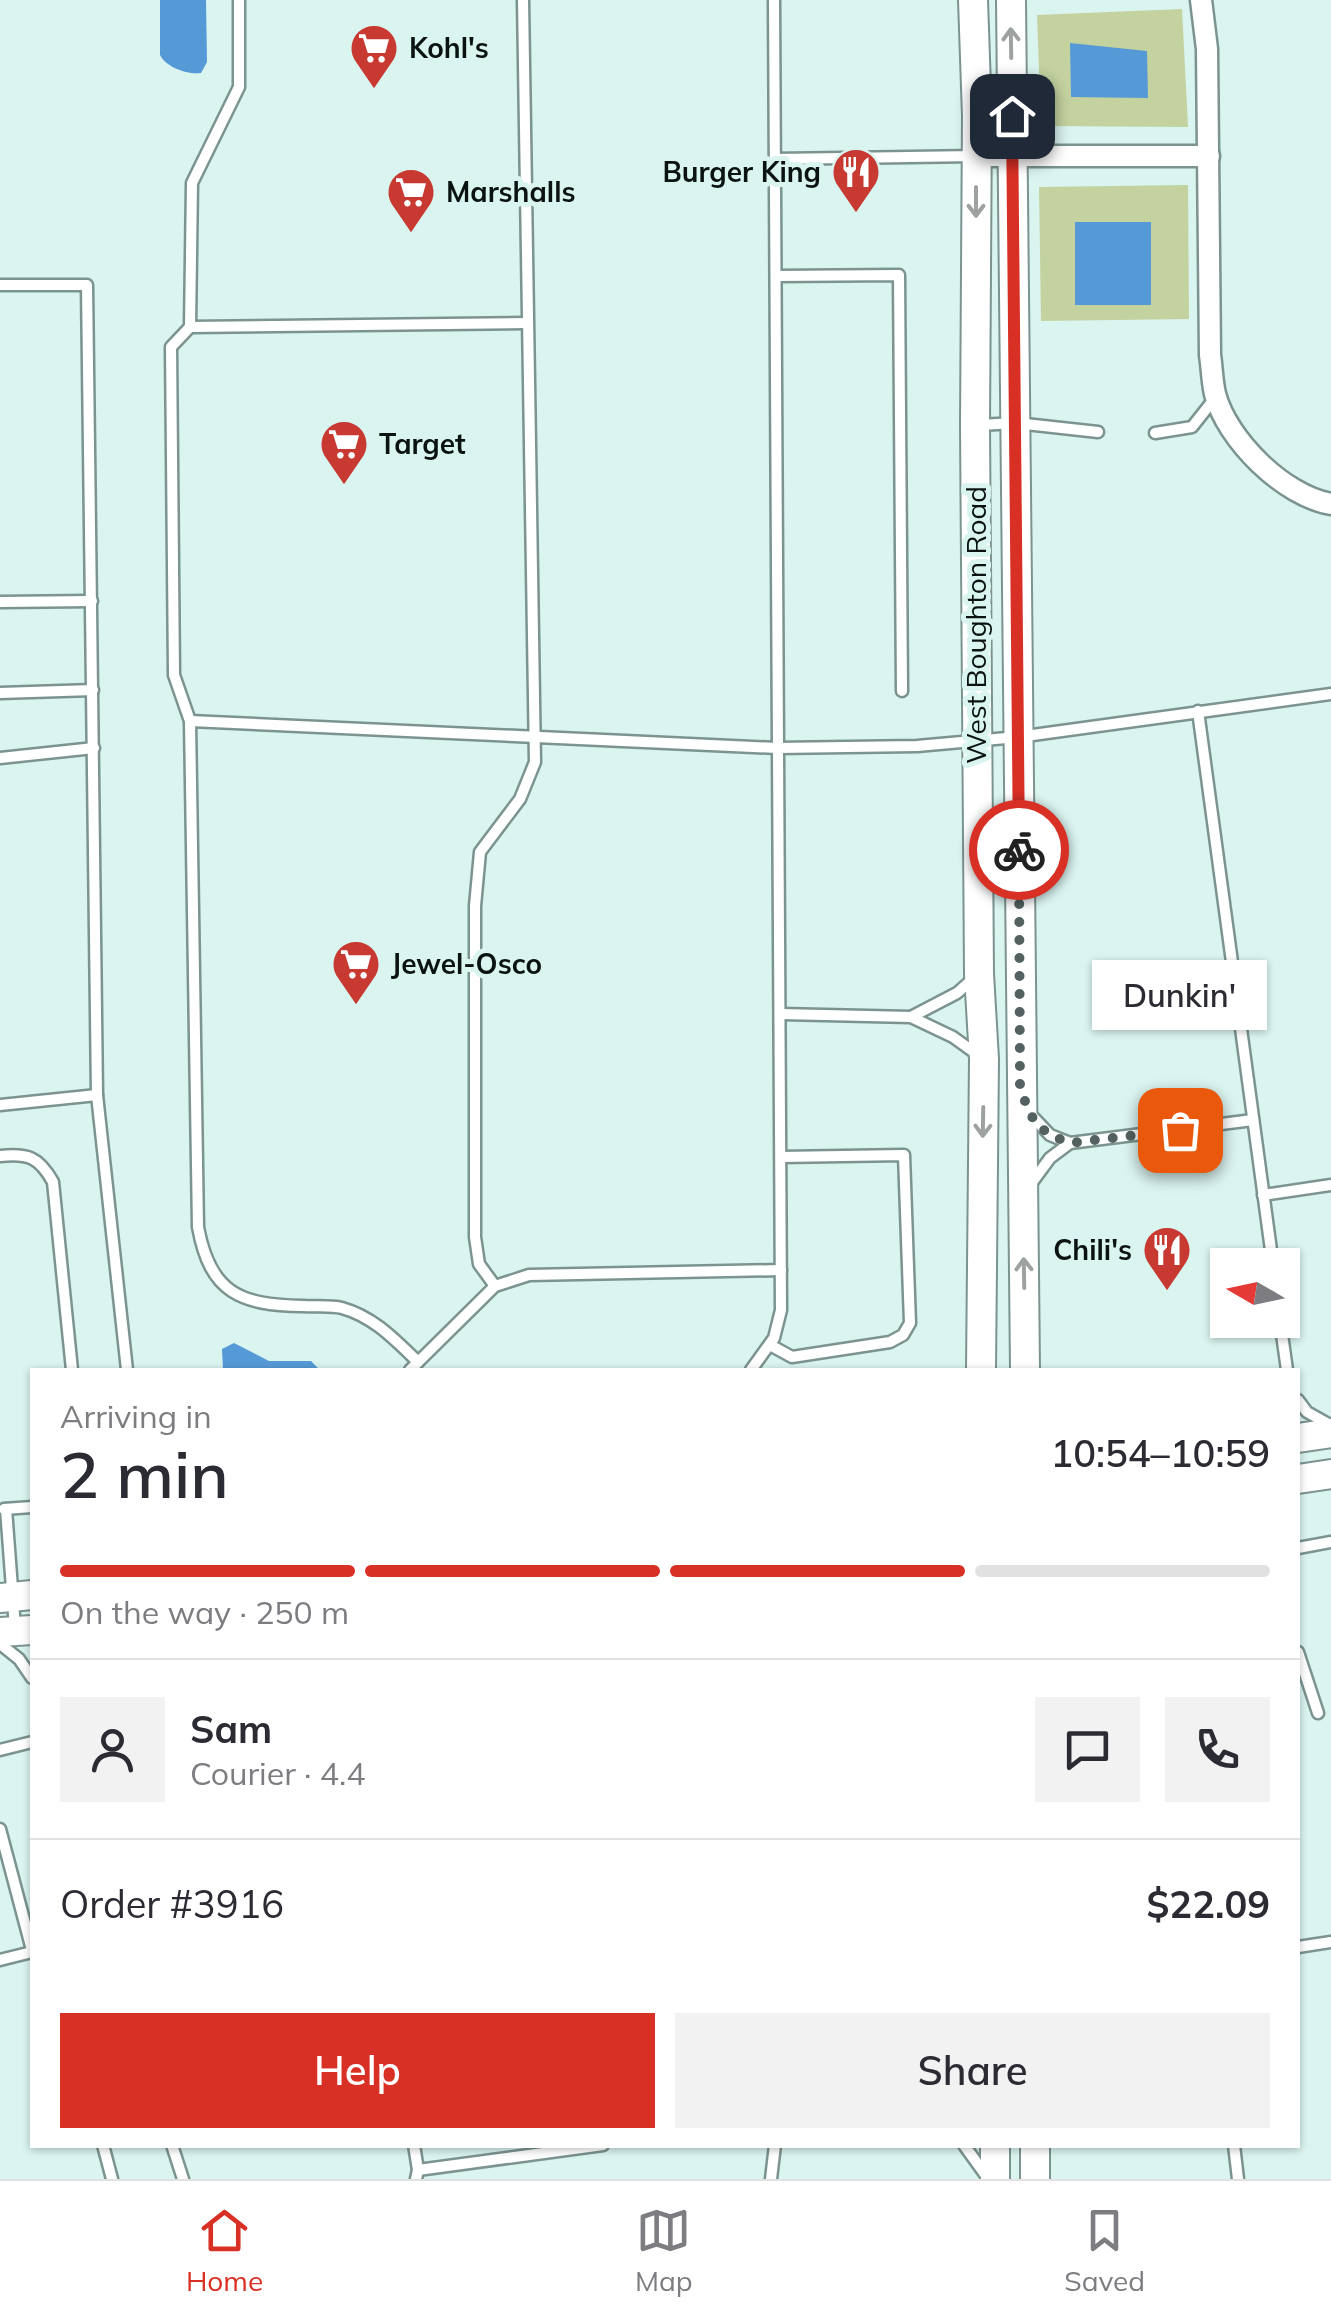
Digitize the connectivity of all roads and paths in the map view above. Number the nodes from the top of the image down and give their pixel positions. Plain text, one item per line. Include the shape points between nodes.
1 (239, 0) edge
2 (523, 0) edge
3 (774, 0) edge
4 (974, 0) edge
5 (1011, 0) edge
6 (1200, 0) edge
7 (977, 156) junction
8 (1012, 156) junction
9 (1210, 156) junction
10 (776, 158) junction
11 (776, 276) junction
12 (0, 285) edge
13 (527, 323) junction
14 (190, 327) junction
15 (1216, 397) junction
16 (1016, 424) junction
17 (975, 425) junction
18 (1098, 432) dead end
19 (1155, 433) dead end
20 (1331, 504) edge
21 (92, 601) junction
22 (0, 602) edge
23 (93, 690) junction
24 (902, 691) dead end
25 (0, 693) edge
26 (1331, 694) edge
27 (1198, 711) junction
28 (190, 721) junction
29 (1018, 737) junction
30 (534, 738) junction
31 (978, 741) junction
32 (94, 748) junction
33 (777, 748) junction
34 (0, 758) edge
35 (979, 974) junction
36 (780, 1014) junction
37 (911, 1017) junction
38 (984, 1060) junction
39 (1020, 1090) junction
40 (98, 1095) junction
41 (0, 1105) edge
42 (1253, 1120) junction
43 (1070, 1143) junction
44 (0, 1156) edge
45 (781, 1156) junction
46 (1331, 1186) edge
47 (1263, 1195) junction
48 (1024, 1200) junction
49 (1271, 1248) edge
50 (781, 1270) junction
51 (496, 1286) junction
52 (1283, 1338) edge
53 (770, 1345) junction
54 (414, 1366) edge
55 (72, 1368) edge
56 (127, 1368) edge
57 (753, 1368) edge
58 (981, 1368) edge
59 (1026, 1368) edge
60 (1287, 1368) edge
61 (1300, 1403) edge
62 (1331, 1429) edge
63 (1300, 1437) edge
64 (1331, 1474) edge
65 (1300, 1480) edge
66 (30, 1507) edge
67 (3, 1509) edge
68 (1331, 1542) edge
69 (1300, 1548) edge
70 (15, 1597) edge
71 (12, 1634) edge
72 (1300, 1658) edge
73 (30, 1675) edge
74 (1318, 1713) dead end
75 (30, 1742) edge
76 (0, 1750) edge
77 (0, 1829) edge
78 (1331, 1942) edge
79 (30, 1944) edge
80 (1300, 1947) edge
81 (30, 1952) edge
82 (0, 1960) edge
83 (104, 2148) edge
84 (173, 2148) edge
85 (414, 2148) edge
86 (584, 2148) edge
87 (775, 2148) edge
88 (966, 2148) edge
89 (995, 2148) edge
90 (1035, 2148) edge
91 (1234, 2148) edge
92 (417, 2175) edge
93 (112, 2179) edge
94 (183, 2179) edge
95 (771, 2179) edge
96 (992, 2179) edge
97 (1035, 2179) edge
98 (1238, 2179) edge

1 - 14 lane via 239,87 192,184
2 - 13 lane
3 - 10 lane
4 - 7 main road, West Boughton Road
8 -> 5 main road, West Boughton Road
6 - 9 street
7 - 8 street
7 - 10 lane
7 -> 17 main road, West Boughton Road
8 - 9 street
8 - 16 main road, West Boughton Road
9 - 15 street
10 - 11 lane
11 - 24 lane via 899,276
11 - 33 lane
12 - 21 lane via 87,285
13 - 14 lane
13 - 30 lane
14 - 28 lane via 171,347 171,366 174,675
15 - 19 lane via 1192,427
15 - 20 street via 1239,441 1272,475
16 - 17 lane
16 - 18 lane
16 - 29 main road, West Boughton Road
17 - 31 main road, West Boughton Road
21 - 22 lane
21 - 23 lane
23 - 25 lane
23 - 32 lane
26 - 27 lane
27 - 29 lane
27 - 42 lane
28 - 30 lane
28 - 54 lane via 203,1256 241,1298 270,1306 340,1307 379,1324
29 - 31 lane
29 - 39 main road, West Boughton Road
30 - 33 lane
30 - 51 lane via 529,781 480,852 476,877 476,1237 480,1264
31 - 33 lane
31 - 35 main road, West Boughton Road
32 - 34 lane
32 - 40 lane
33 - 36 lane
35 - 37 lane
35 - 38 main road, West Boughton Road
36 - 37 lane
36 - 45 lane
37 - 38 lane
38 -> 58 main road, West Boughton Road
39 - 43 lane via 1035,1123
39 - 48 main road, West Boughton Road
40 - 41 lane
40 - 56 lane
42 - 43 lane
42 - 47 lane
43 - 48 lane via 1037,1172
44 - 55 lane via 25,1154 42,1162 53,1182
45 - 50 lane
45 - 53 lane via 904,1155 910,1323 890,1342 792,1357
46 - 47 lane
47 - 49 lane
59 -> 48 main road, West Boughton Road
50 - 51 lane via 529,1274
50 - 53 lane via 781,1310
51 - 54 lane
52 - 60 lane
53 - 57 lane
61 - 62 lane
62 - 63 main road
64 - 65 main road
66 - 67 lane
67 - 70 lane
68 - 69 lane
70 - 71 lane
71 - 73 lane
72 - 74 lane
75 - 76 lane
77 - 79 lane
78 - 80 lane
81 - 82 lane
83 - 93 lane
84 - 94 lane
85 - 92 lane
86 - 92 lane
87 - 95 lane
88 - 96 lane
89 - 96 main road
90 - 97 main road
91 - 98 lane

